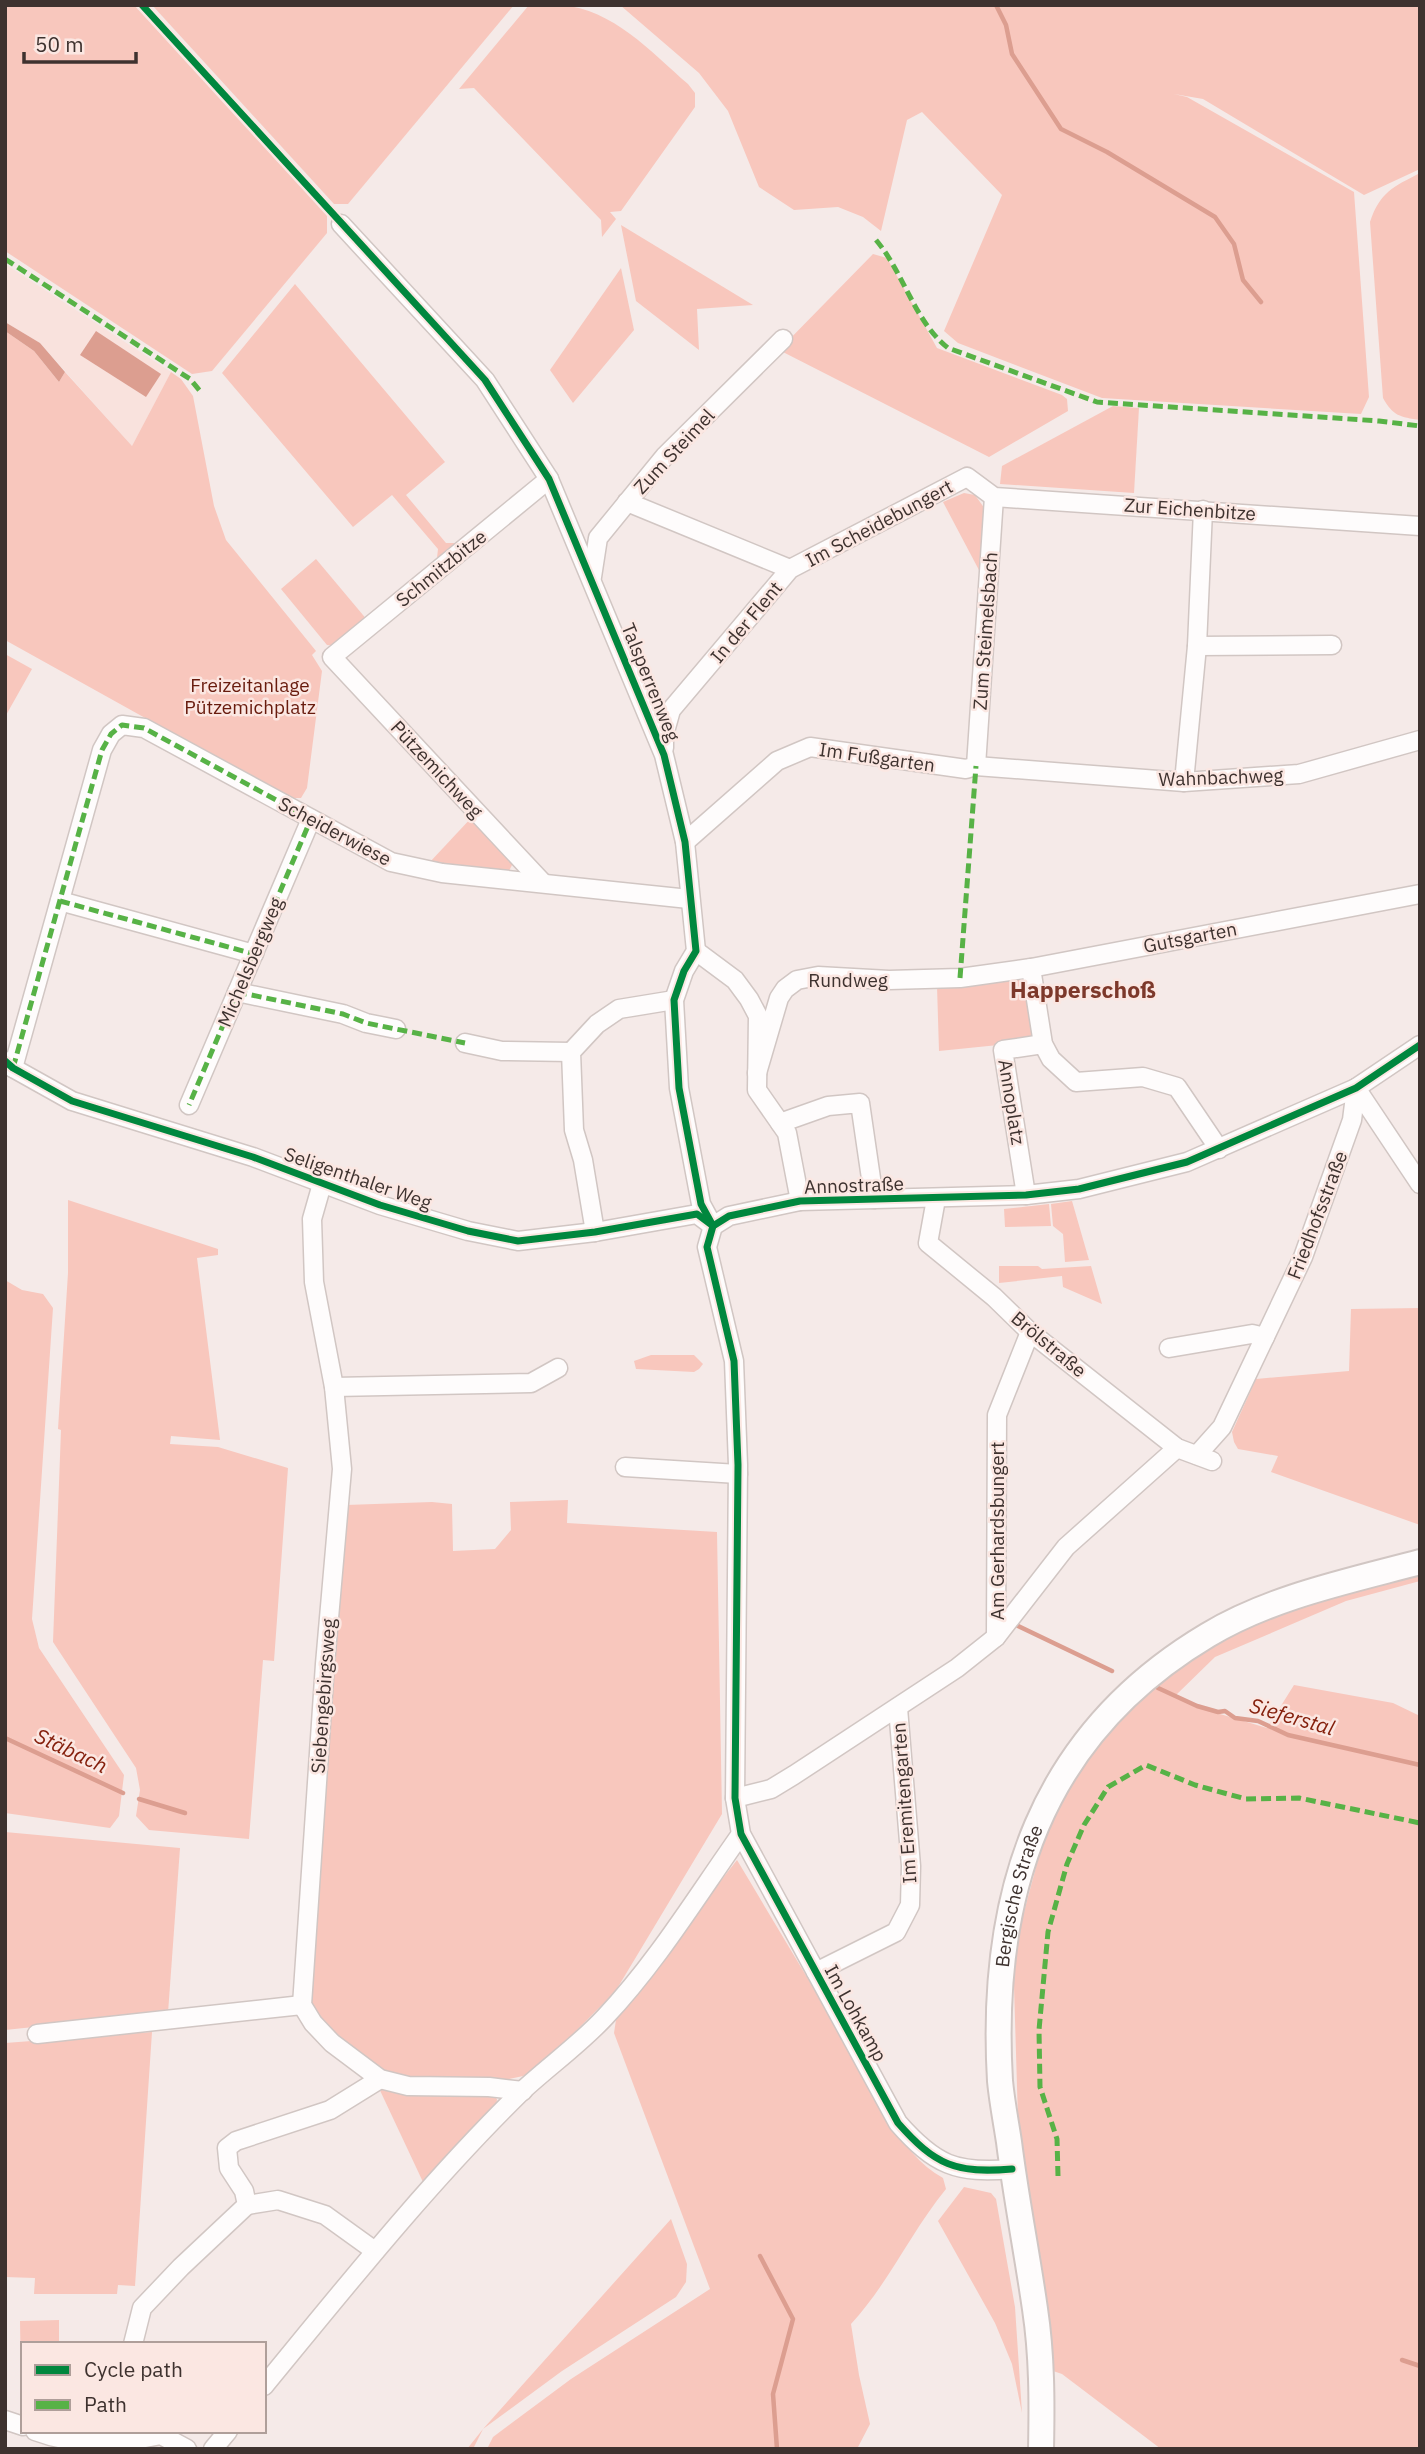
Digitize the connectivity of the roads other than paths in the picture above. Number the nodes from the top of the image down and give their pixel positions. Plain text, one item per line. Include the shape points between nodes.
1 (341, 224) dead end
2 (783, 339) dead end
3 (550, 479) junction
4 (994, 496) junction
5 (627, 502) junction
6 (1203, 510) junction
7 (1420, 526) edge
8 (790, 569) junction
9 (592, 578) junction
10 (1332, 645) dead end
11 (1197, 646) junction
12 (332, 657) joint
13 (1420, 740) edge
14 (664, 755) junction
15 (976, 766) junction
16 (1184, 782) junction
17 (311, 819) junction
18 (685, 842) junction
19 (542, 882) junction
20 (1420, 894) edge
21 (689, 899) junction
22 (60, 901) junction
23 (696, 951) junction
24 (254, 954) junction
25 (1031, 968) junction
26 (960, 978) joint
27 (237, 992) junction
28 (674, 1000) junction
29 (396, 1029) dead end
30 (465, 1043) dead end
31 (1044, 1044) junction
32 (1420, 1045) edge
33 (571, 1052) junction
34 (9, 1064) edge
35 (757, 1073) junction
36 (1356, 1088) junction
37 (189, 1105) dead end
38 (780, 1123) junction
39 (1219, 1150) junction
40 (322, 1184) junction
41 (1420, 1184) edge
42 (1026, 1195) junction
43 (874, 1199) junction
44 (936, 1199) junction
45 (800, 1201) junction
46 (713, 1226) junction
47 (595, 1232) junction
48 (1030, 1332) junction
49 (1265, 1337) junction
50 (1169, 1348) dead end
51 (558, 1368) dead end
52 (334, 1387) junction
53 (1177, 1448) junction
54 (1204, 1458) joint
55 (625, 1467) dead end
56 (738, 1474) junction
57 (1420, 1562) edge
58 (996, 1637) junction
59 (898, 1708) junction
60 (735, 1798) junction
61 (741, 1834) junction
62 (816, 1972) junction
63 (302, 2005) junction
64 (37, 2034) dead end
65 (380, 2079) junction
66 (523, 2091) junction
67 (1012, 2169) junction
68 (247, 2205) junction
69 (374, 2251) junction
70 (134, 2342) edge
71 (266, 2384) edge
72 (40, 2433) edge
73 (226, 2433) edge
74 (134, 2435) edge
75 (187, 2449) edge
76 (213, 2449) edge
77 (1041, 2449) edge

1 - 3 street, Talsperrenweg via 485,380
2 - 5 street, Zum Steimel via 665,456
3 - 9 street, Talsperrenweg
3 - 12 street, Schmitzbitze
4 - 6 street, Zur Eichenbitze
4 - 8 street, Im Scheidebungert via 967,477
4 - 15 street, Zum Steimelsbach
5 - 8 street, In der Flent
5 - 9 street, Zum Steimel via 597,538
6 - 7 street, Zur Eichenbitze
6 - 11 street
8 - 14 street, In der Flent via 671,710
9 - 14 street, Talsperrenweg
10 - 11 street
11 - 16 street
12 - 19 street, Pützemichweg
13 - 16 street, Wahnbachweg via 1298,774
14 - 18 street, Talsperrenweg
15 - 16 street, Wahnbachweg
15 - 18 street, Im Fußgarten via 966,769 810,747 777,761
17 - 19 street, Scheiderwiese via 391,862 442,873
17 - 22 street, Scheiderwiese via 144,728 122,725 102,750
17 - 24 street, Michelsbergweg
18 - 21 street, Talsperrenweg
19 - 21 street, Scheiderwiese
20 - 25 street, Gutsgarten
21 - 23 street, Talsperrenweg
22 - 24 street
22 - 34 street
23 - 28 street
23 - 35 street via 735,980 758,1016
24 - 27 street, Michelsbergweg
25 - 26 street, Gutsgarten
25 - 31 street
26 - 35 street, Rundweg via 818,976 797,980 779,998
27 - 29 street
27 - 37 street, Michelsbergweg
28 - 33 street via 619,1009 597,1024
28 - 46 street via 679,1088 701,1203
30 - 33 street via 502,1051
31 - 39 street via 1051,1059 1076,1082 1143,1077 1177,1087
31 - 42 street, Annoplatz via 1003,1050
32 - 36 street, Annostraße
33 - 47 street via 574,1130
34 - 40 street, Seligenthaler Weg via 72,1101 253,1157
35 - 38 street via 757,1090
36 - 39 street, Annostraße
36 - 41 street
36 - 49 street, Friedhofsstraße via 1352,1120 1308,1245
38 - 43 street, Annostraße via 828,1106 860,1103
38 - 45 street via 787,1133
39 - 42 street, Annostraße via 1079,1189
40 - 47 street, Seligenthaler Weg via 468,1231 518,1241
40 - 52 street, Siebengebirgsweg via 313,1219 314,1282
42 - 44 street, Annostraße
43 - 44 street, Annostraße
43 - 45 street, Annostraße
44 - 48 street, Brölstraße via 928,1243
45 - 46 street, Annostraße via 729,1216
46 - 47 street, Seligenthaler Weg via 697,1214
46 - 56 street via 707,1247 734,1356
48 - 53 street, Brölstraße
48 - 58 street, Am Gerhardsbungert via 997,1415
49 - 50 street via 1252,1334
49 - 54 street, Friedhofsstraße
51 - 52 street via 531,1383
52 - 63 street, Siebengebirgsweg via 342,1469
53 - 54 street, Brölstraße
53 - 58 street via 1066,1547
55 - 56 street
56 - 60 street
57 - 67 main road, Bergische Straße via 1254,1612 1209,1634 1158,1668 1102,1719 1054,1788 1031,1836 1015,1887 1004,1951 1000,2083
58 - 59 street, Am Gerhardsbungert
59 - 60 street, Am Gerhardsbungert via 771,1788
59 - 62 street, Im Eremitengarten via 910,1905 896,1931
60 - 61 street, Im Lohkamp
61 - 62 street, Im Lohkamp
61 - 66 street via 653,1959 604,2018
62 - 67 street, Im Lohkamp via 898,2123 920,2148 961,2169
63 - 64 street
63 - 65 street via 332,2043
65 - 66 street via 408,2086
65 - 68 street via 330,2110 226,2148 229,2168
66 - 69 street
67 - 77 main road, Bergische Straße via 1035,2312 1042,2391
68 - 69 street via 278,2200 326,2215
68 - 70 street via 142,2308
69 - 71 street
72 - 74 street via 55,2439 111,2443
73 - 76 street
74 - 75 street via 161,2435

